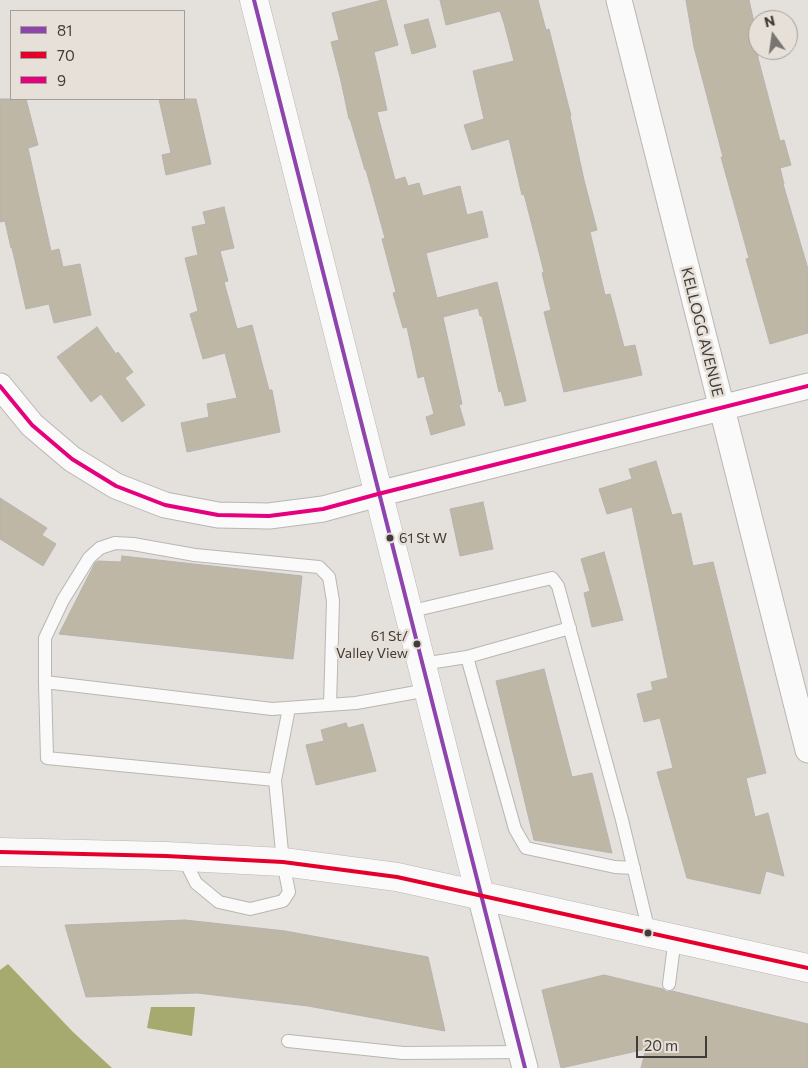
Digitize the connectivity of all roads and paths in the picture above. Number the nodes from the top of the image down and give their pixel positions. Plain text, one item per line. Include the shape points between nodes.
1 (254, 0) edge
2 (619, 0) edge
3 (0, 386) edge
4 (808, 386) edge
5 (722, 408) junction
6 (378, 494) junction
7 (408, 612) junction
8 (570, 628) junction
9 (467, 657) junction
10 (425, 677) junction
11 (46, 682) junction
12 (330, 705) junction
13 (289, 708) junction
14 (808, 750) edge
15 (275, 780) junction
16 (0, 852) edge
17 (183, 857) junction
18 (282, 862) junction
19 (634, 868) junction
20 (480, 895) junction
21 (662, 935) junction
22 (808, 968) edge
23 (669, 984) dead end
24 (288, 1042) dead end
25 (523, 1060) edge

1 - 6 street
2 - 5 street, KELLOGG AVENUE
3 - 6 street via 32,425 72,459 116,486 165,505 218,515 269,516 323,509
4 - 5 street
5 - 6 street
5 - 14 street, KELLOGG AVENUE
6 - 7 street
7 - 8 lane via 552,578 558,586
7 - 10 street
8 - 9 lane
8 - 19 lane
9 - 10 lane
9 - 19 lane via 515,829 526,848
10 - 12 lane via 356,703
10 - 20 street
11 - 12 lane via 45,638 78,575 100,548 115,543 133,544 196,555 320,567 329,577 332,601
11 - 13 lane via 272,709
11 - 15 lane via 47,758
12 - 13 lane
13 - 15 lane
15 - 18 lane
16 - 17 street
17 - 18 street
17 - 18 lane via 196,883 219,902 250,909 283,901 289,892
18 - 20 street via 397,877
19 - 21 lane
20 - 21 street
20 - 25 street
21 - 22 street
21 - 23 lane
24 - 25 lane

